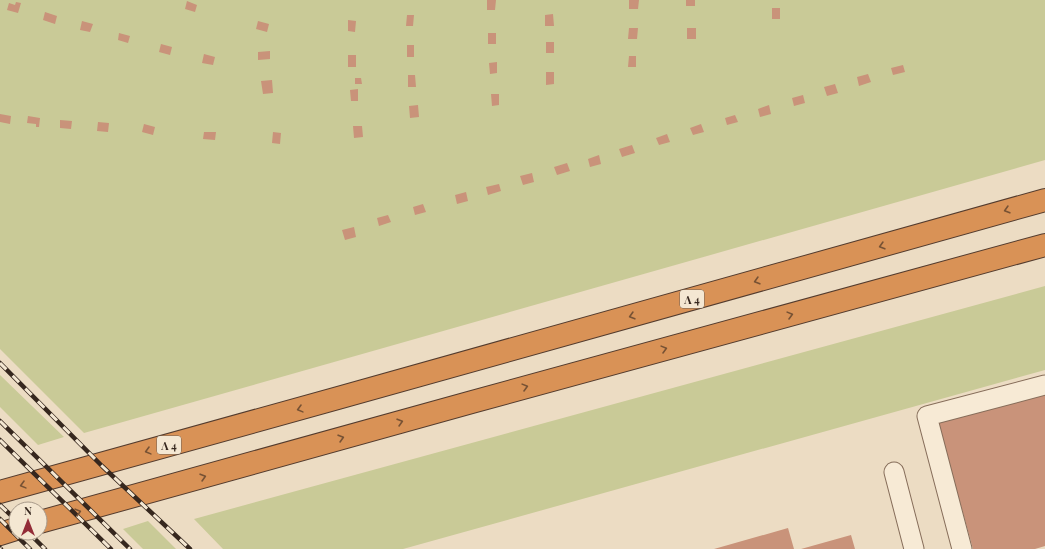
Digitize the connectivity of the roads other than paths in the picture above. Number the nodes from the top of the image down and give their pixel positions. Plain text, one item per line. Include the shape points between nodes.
1 (1045, 200) edge
2 (1045, 245) edge
3 (1045, 385) edge
4 (894, 472) dead end
5 (0, 492) edge
6 (48, 520) edge
7 (914, 549) edge
8 (962, 549) edge

1 -> 5 highway, A 4
6 -> 2 highway
3 - 8 lane via 927,416
4 - 7 lane

